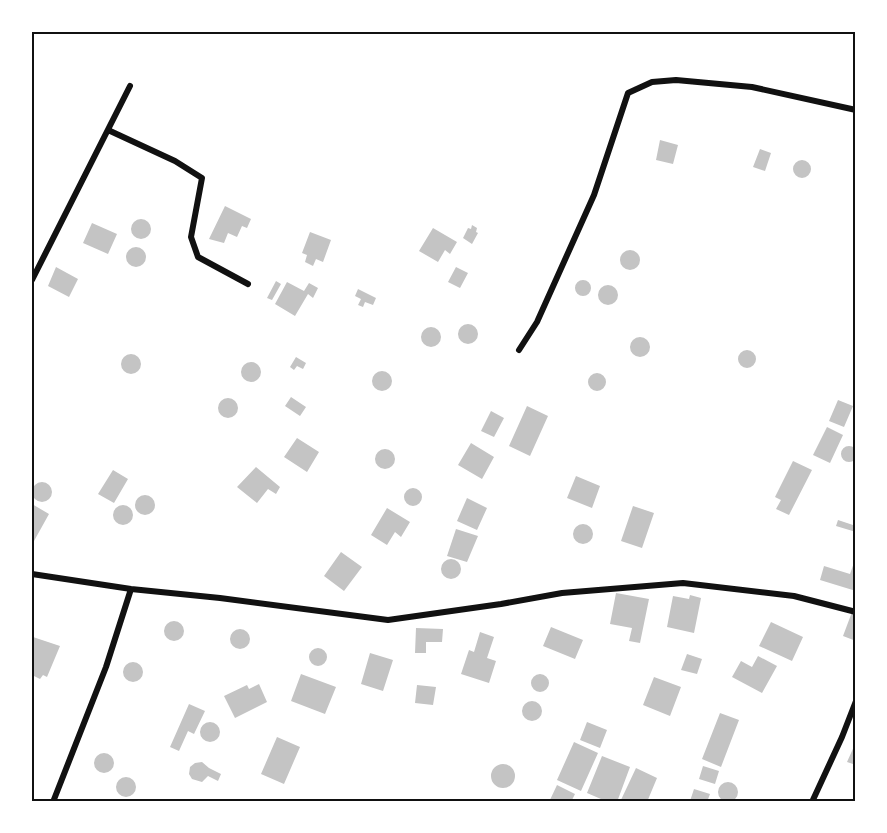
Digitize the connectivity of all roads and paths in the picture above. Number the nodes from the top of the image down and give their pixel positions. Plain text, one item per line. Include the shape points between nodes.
1 (130, 86) dead end
2 (855, 110) edge
3 (108, 130) junction
4 (32, 279) edge
5 (248, 284) dead end
6 (519, 350) dead end
7 (32, 574) edge
8 (131, 589) junction
9 (855, 612) edge
10 (855, 702) edge
11 (53, 801) edge
12 (812, 801) edge

1 - 3 street
2 - 6 street via 752,87 676,80 652,82 628,93 594,195 537,322
3 - 4 street
3 - 5 street via 202,178 191,237 198,257
7 - 8 street
8 - 9 street via 388,620 562,593 683,583 794,596
8 - 11 street via 106,667
10 - 12 street

